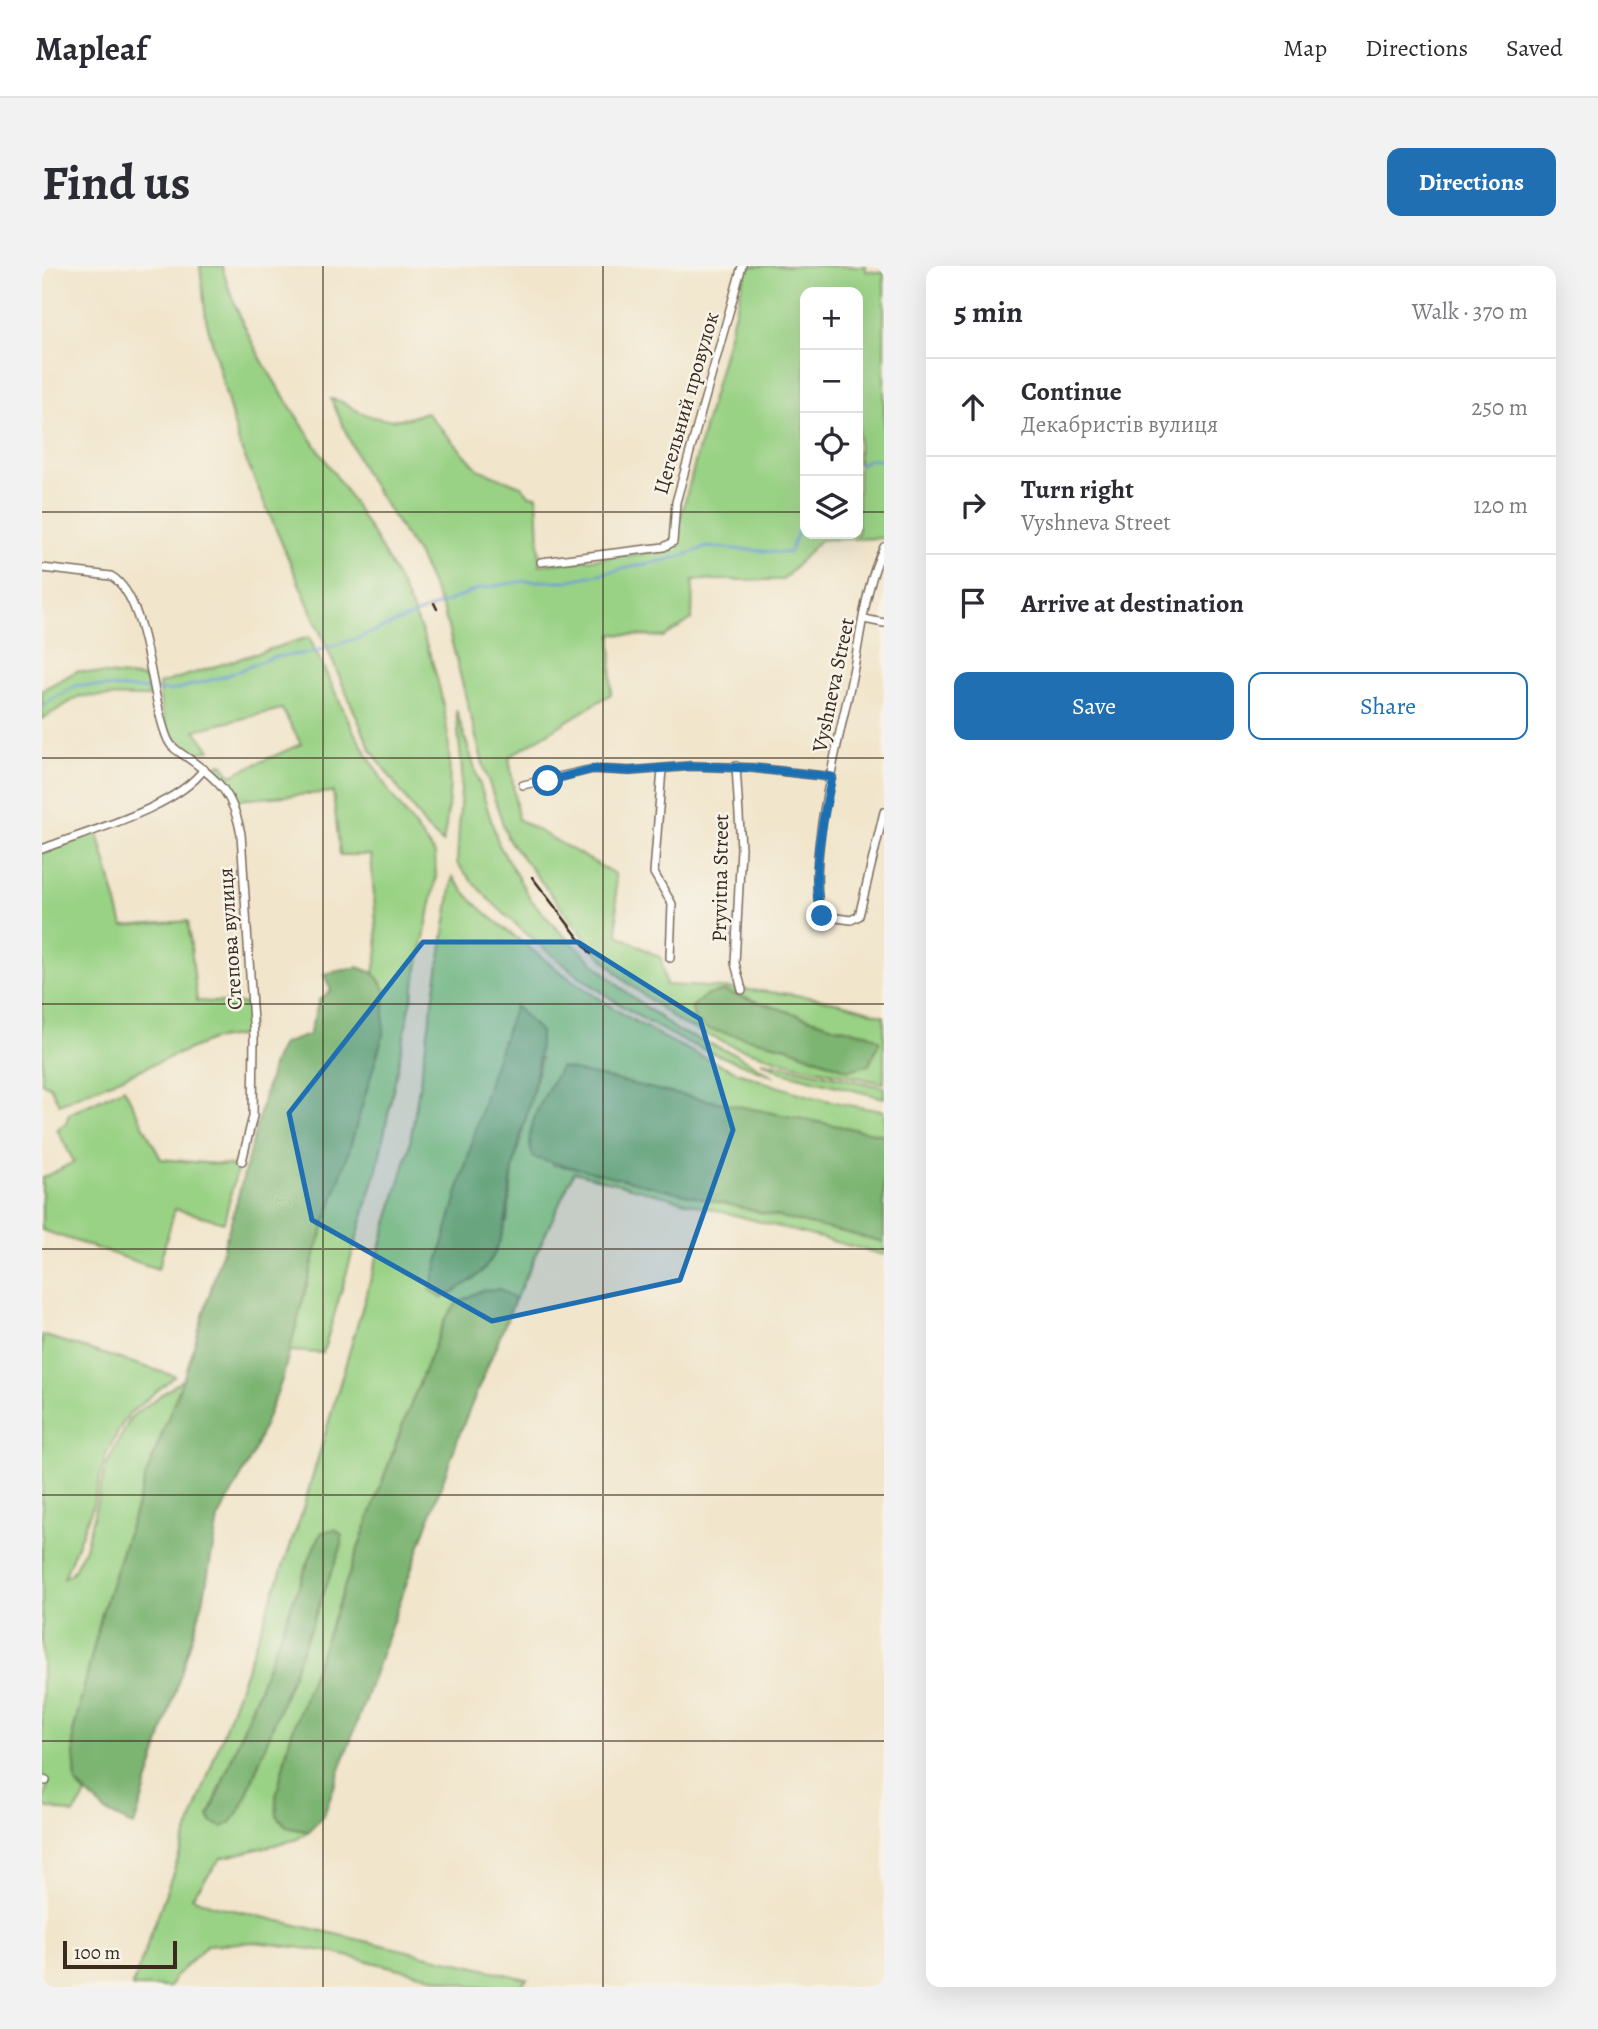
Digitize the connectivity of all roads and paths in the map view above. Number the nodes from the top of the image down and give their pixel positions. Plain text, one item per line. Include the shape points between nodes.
1 (742, 266) edge
2 (884, 547) edge
3 (541, 562) dead end
4 (42, 568) edge
5 (864, 619) junction
6 (884, 623) edge
7 (736, 766) junction
8 (204, 769) junction
9 (662, 769) junction
10 (832, 777) junction
11 (523, 785) dead end
12 (884, 812) edge
13 (42, 849) edge
14 (670, 958) dead end
15 (742, 990) dead end
16 (243, 1161) dead end

1 - 3 street, Цегельний провулок via 675,508 673,542 664,547
2 - 5 street, Vyshneva Street
4 - 8 street, Степова вулиця via 111,576 127,591 169,744
5 - 6 street
5 - 10 street, Vyshneva Street
7 - 9 street
7 - 10 street
7 - 15 street, Pryvitna Street via 741,848 735,963
8 - 13 street via 195,781 154,805
8 - 16 street, Степова вулиця via 220,782 236,810 241,834 254,1038 253,1116
9 - 11 street via 593,769
9 - 14 street via 654,873 672,904
10 - 12 street, Vyshneva Street via 820,835 822,916 850,920 859,916

